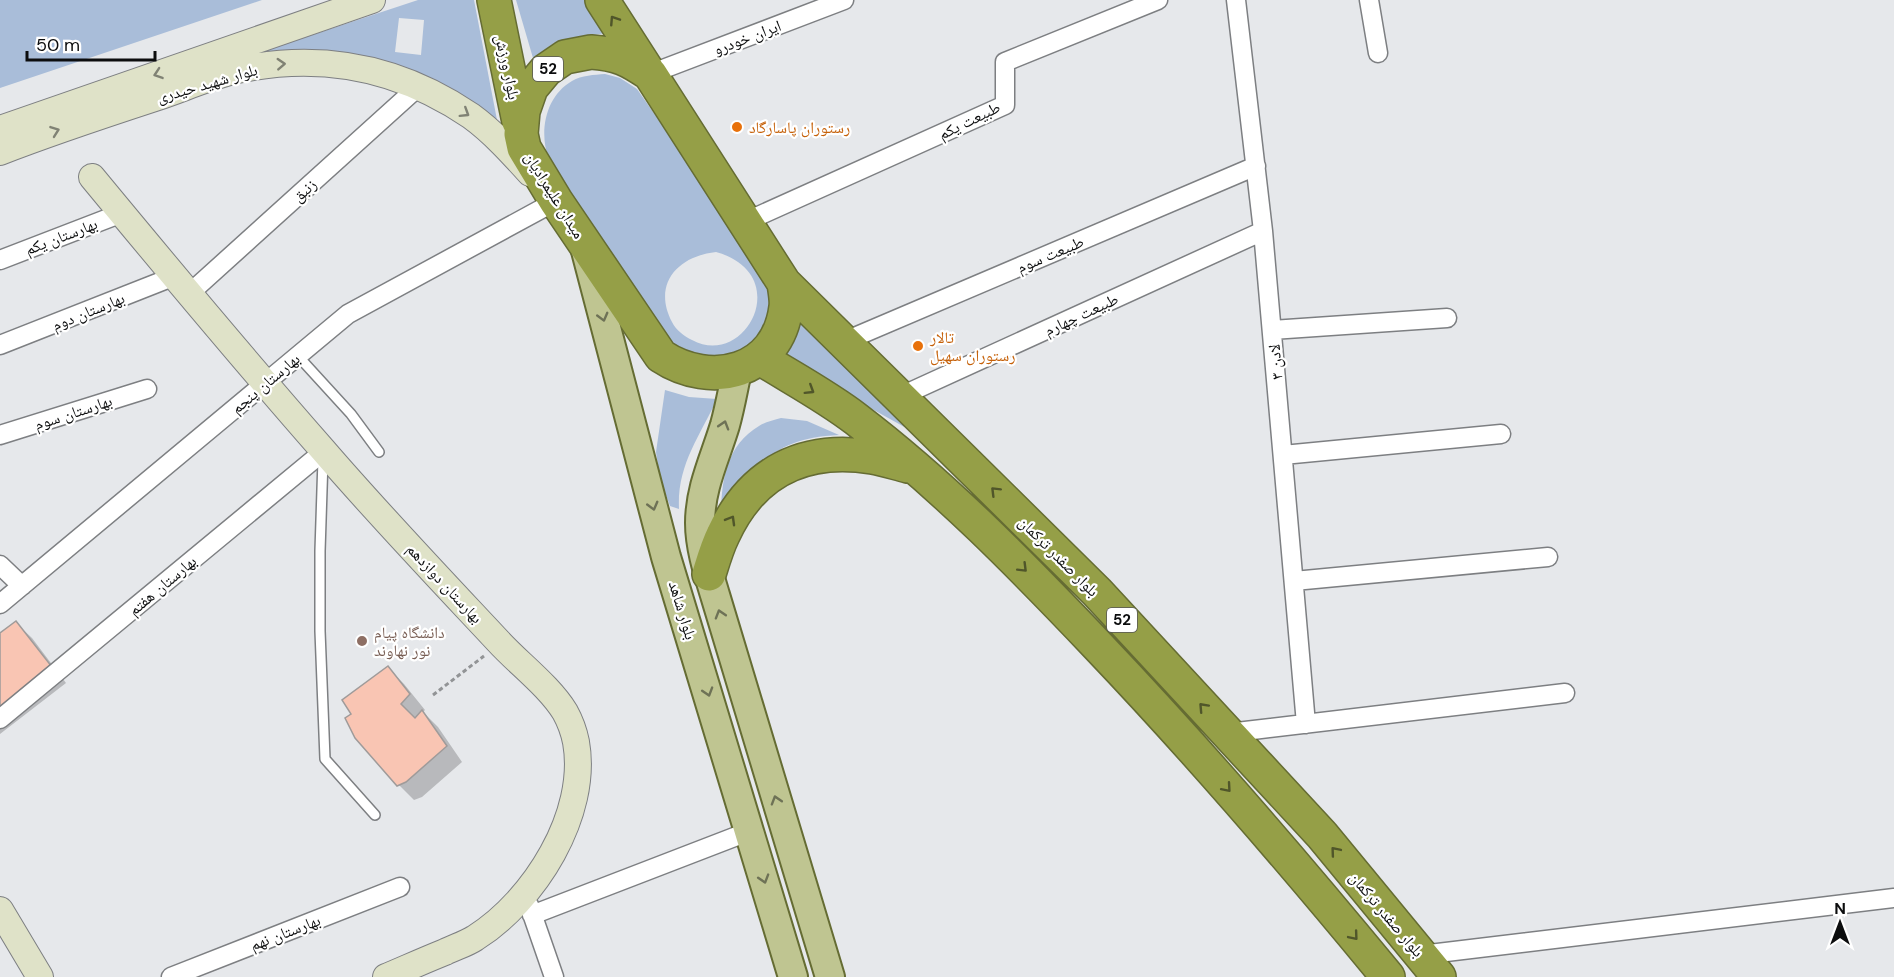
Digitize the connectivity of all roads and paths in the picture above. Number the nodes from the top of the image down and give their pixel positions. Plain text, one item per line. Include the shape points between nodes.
1 (372, 0) edge
2 (494, 0) edge
3 (602, 0) edge
4 (844, 0) edge
5 (1158, 0) edge
6 (1236, 0) edge
7 (1369, 0) edge
8 (1378, 53) dead end
9 (650, 74) junction
10 (418, 87) junction
11 (0, 129) edge
12 (521, 134) junction
13 (0, 152) edge
14 (1256, 166) junction
15 (92, 177) dead end
16 (556, 201) junction
17 (122, 213) junction
18 (745, 222) junction
19 (1263, 231) junction
20 (583, 240) junction
21 (0, 260) edge
22 (784, 284) junction
23 (182, 285) junction
24 (1447, 318) dead end
25 (1272, 330) junction
26 (843, 342) junction
27 (0, 345) edge
28 (298, 356) junction
29 (748, 364) junction
30 (266, 383) junction
31 (147, 389) dead end
32 (899, 397) junction
33 (1501, 434) dead end
34 (0, 435) edge
35 (324, 451) junction
36 (378, 452) dead end
37 (1283, 455) junction
38 (916, 468) junction
39 (1548, 558) dead end
40 (0, 565) edge
41 (709, 574) junction
42 (1294, 581) junction
43 (22, 586) junction
44 (0, 604) edge
45 (500, 644) junction
46 (1565, 693) dead end
47 (433, 695) dead end
48 (0, 719) edge
49 (1306, 724) junction
50 (1227, 733) junction
51 (375, 815) dead end
52 (750, 831) junction
53 (400, 887) dead end
54 (1894, 898) edge
55 (529, 905) junction
56 (0, 909) edge
57 (1430, 966) edge
58 (40, 977) edge
59 (171, 977) edge
60 (386, 977) edge
61 (554, 977) edge
62 (793, 977) edge
63 (830, 977) edge
64 (1388, 977) edge

1 -> 11 street, بلوار شهید حیدری
2 - 12 highway, بلوار ورزش / 52
9 -> 3 highway, 52
4 - 9 street, ایران خودرو
5 - 18 street, طبیعت یکم via 1005,62 1005,105
6 - 14 street, لادن ۳
7 - 8 street
9 - 12 highway, میدان علیمرادیان / 52 via 614,54 591,52 565,57 546,70 531,88
9 - 18 highway, میدان علیمرادیان / 52
13 -> 10 street, بلوار شهید حیدری via 235,71 274,64 353,65
10 -> 16 street, بلوار شهید حیدری via 471,117 502,143
10 - 23 street, زنبق
12 - 16 highway, میدان علیمرادیان / 52 via 524,148
14 - 19 street, لادن ۳
14 - 26 street, طبیعت سوم
15 - 17 street, بهارستان دوازدهم
16 - 20 highway, میدان علیمرادیان / 52
16 - 28 street, بهارستان پنجم via 348,314
17 - 21 street, بهارستان یکم
17 - 23 street, بهارستان دوازدهم
18 - 22 highway, میدان علیمرادیان / 52
19 - 25 street, لادن ۳
19 - 32 street, طبیعت چهارم
20 - 29 highway, میدان علیمرادیان / 52 via 661,356 694,372 716,374
20 -> 52 main road, بلوار شاهد via 666,557
22 - 26 highway, بلوار صفدر ترکمان / 52
22 - 29 highway via 787,305 773,345
23 - 27 street, بهارستان دوم
23 - 30 street, بهارستان دوازدهم
24 - 25 street
25 - 37 street, لادن ۳
26 - 32 highway, بلوار صفدر ترکمان / 52
28 - 30 street, بهارستان پنجم
28 - 36 lane via 351,414
29 -> 38 highway, بلوار صفدر ترکمان / 52 via 854,417
41 -> 29 main road, بلوار شاهد via 700,524 702,497
30 - 35 street, بهارستان دوازدهم
30 - 43 street, بهارستان پنجم
31 - 34 street, بهارستان سوم
50 -> 32 highway, بلوار صفدر ترکمان / 52 via 1096,592
33 - 37 street
35 - 45 street, بهارستان دوازدهم
35 - 48 street, بهارستان هفتم
35 - 51 lane via 320,608 326,759
37 - 42 street, لادن ۳
41 -> 38 highway via 723,534 742,502 759,483 789,464 843,454
38 -> 64 highway, بلوار صفدر ترکمان / 52 via 985,531 1136,686
39 - 42 street
40 - 43 street
63 -> 41 main road, بلوار شاهد
42 - 49 street, لادن ۳
43 - 44 street, بهارستان پنجم
45 - 47 path
45 - 55 street, بهارستان دوازدهم via 564,711 578,752 572,812
46 - 49 street
49 - 50 street
57 -> 50 highway, بلوار صفدر ترکمان / 52 via 1322,836
52 - 55 street
52 -> 62 main road, بلوار شاهد
53 - 59 street, بهارستان نهم
54 - 57 street
55 - 60 street, بهارستان دوازدهم via 510,912 474,939
55 - 61 street
56 - 58 street

